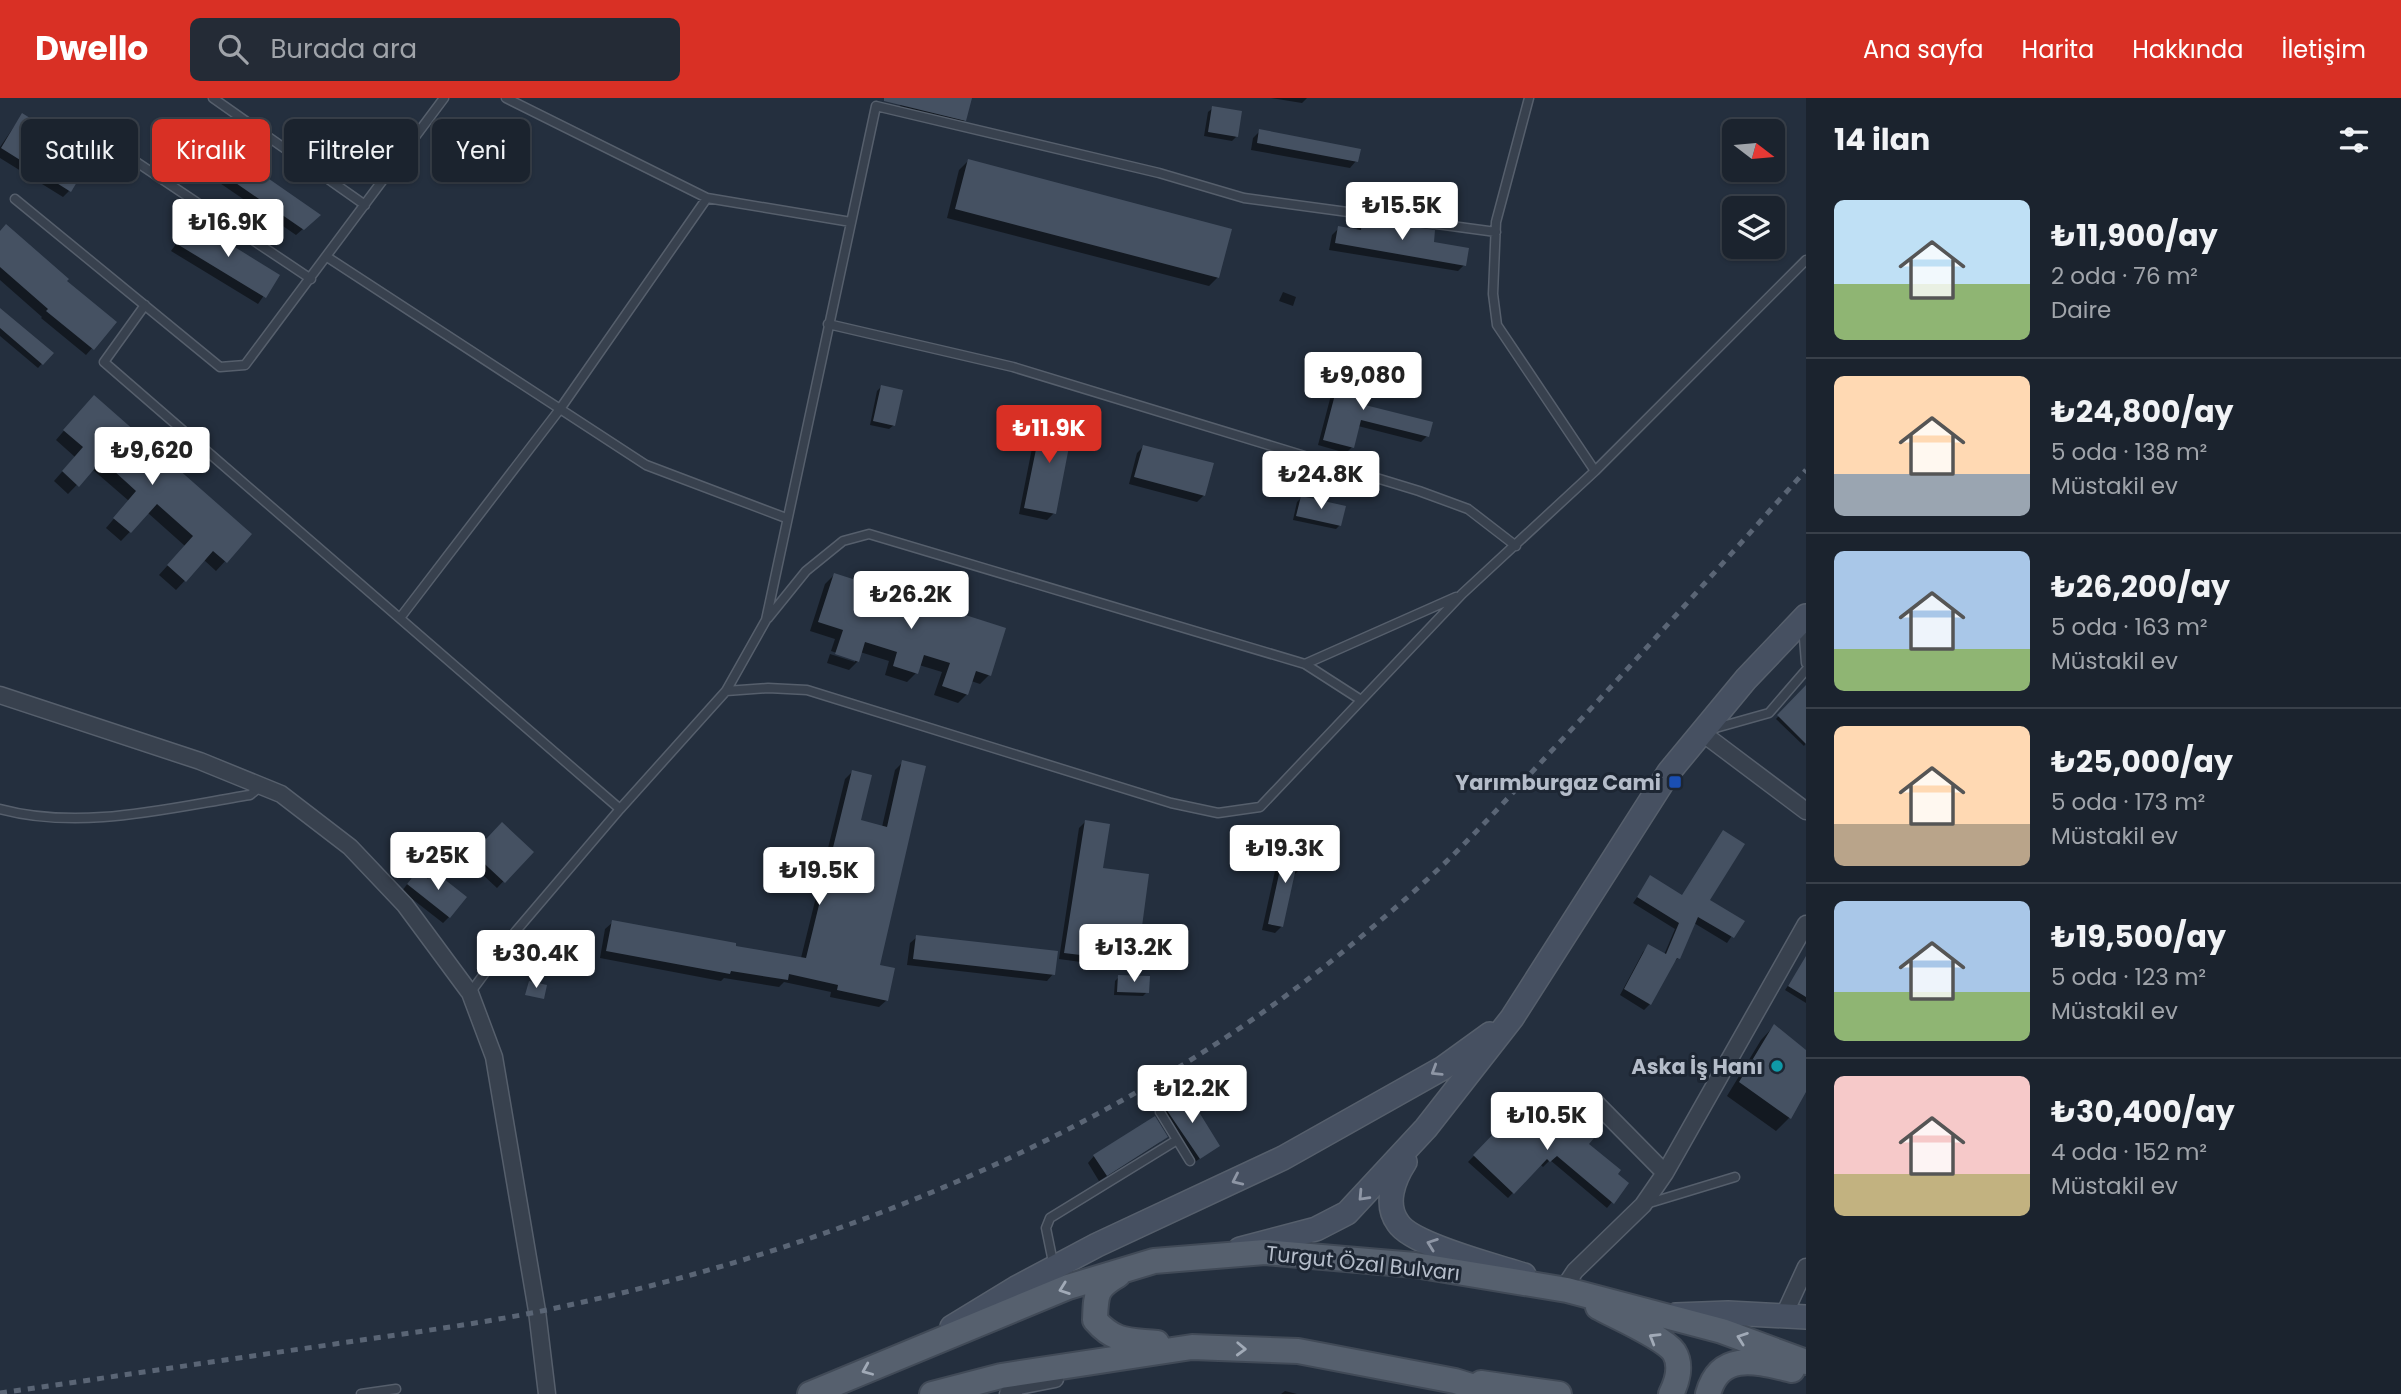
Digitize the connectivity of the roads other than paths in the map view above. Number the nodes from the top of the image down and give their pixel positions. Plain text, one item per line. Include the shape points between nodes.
1 (213, 98) edge
2 (444, 98) edge
3 (506, 98) edge
4 (1528, 98) edge
5 (138, 163) edge
6 (707, 198) junction
7 (15, 199) dead end
8 (365, 205) junction
9 (851, 222) junction
10 (1496, 232) junction
11 (327, 257) junction
12 (1806, 260) edge
13 (311, 279) junction
14 (145, 305) junction
15 (828, 324) junction
16 (560, 409) junction
17 (1595, 471) junction
18 (786, 518) junction
19 (1516, 546) junction
20 (1462, 594) junction
21 (400, 618) junction
22 (1804, 618) edge
23 (766, 620) junction
24 (1806, 663) edge
25 (1306, 664) junction
26 (1806, 670) edge
27 (726, 691) junction
28 (0, 695) edge
29 (1361, 700) junction
30 (1701, 732) junction
31 (261, 786) junction
32 (0, 809) edge
33 (620, 809) junction
34 (1806, 811) edge
35 (1806, 925) edge
36 (470, 993) junction
37 (1512, 1018) junction
38 (1595, 1102) dead end
39 (1160, 1112) dead end
40 (1426, 1128) junction
41 (1177, 1140) junction
42 (1190, 1161) dead end
43 (1665, 1173) junction
44 (1735, 1177) dead end
45 (1643, 1205) junction
46 (1215, 1256) junction
47 (1154, 1261) junction
48 (1806, 1267) edge
49 (1054, 1268) junction
50 (1567, 1290) junction
51 (1667, 1315) junction
52 (1783, 1317) junction
53 (1806, 1317) edge
54 (924, 1346) junction
55 (1192, 1347) junction
56 (1107, 1359) junction
57 (1806, 1362) edge
58 (1806, 1374) edge
59 (1455, 1381) junction
60 (396, 1389) dead end
61 (363, 1394) edge
62 (547, 1394) edge
63 (810, 1394) edge
64 (932, 1394) edge
65 (1008, 1394) edge
66 (1497, 1394) edge
67 (1559, 1394) edge
68 (1671, 1394) edge
69 (1708, 1394) edge

1 - 8 lane
2 - 8 lane
3 - 6 lane
4 - 10 lane
5 - 13 lane
6 - 9 lane
6 - 16 lane
7 - 14 lane
8 - 11 lane
9 - 10 lane via 876,106 1159,173 1244,198
9 - 15 lane
10 - 17 lane via 1493,293 1497,325
11 - 13 lane
11 - 16 lane
12 - 17 lane
13 - 14 lane via 245,365 220,368
14 - 21 lane via 104,362
15 - 18 lane
15 - 19 lane via 1013,367 1419,491 1468,509
16 - 18 lane via 646,465
16 - 21 lane
17 - 19 lane
18 - 23 lane
19 - 20 lane
20 - 25 lane
20 - 29 lane
21 - 33 lane
22 - 24 lane
22 - 30 street
23 - 25 lane via 806,571 843,541 869,534
23 - 27 lane
25 - 29 lane
26 - 30 lane via 1769,713
27 - 29 lane via 807,690 1171,803 1218,813 1260,807
27 - 33 lane
28 - 31 street via 200,761
30 - 34 street
30 - 37 street via 1644,808
31 - 32 lane via 250,795 141,814 59,819
31 - 36 street via 281,794 351,847 405,905
33 - 36 lane via 516,931
35 - 43 street
36 - 62 street via 494,1057
37 - 40 street
37 -> 49 street via 1443,1068 1283,1158
38 - 43 street
39 - 41 lane
40 -> 46 street via 1348,1213 1316,1228
50 -> 40 street via 1429,1243 1397,1223 1391,1199 1394,1182
41 - 42 lane
41 - 49 lane via 1050,1218 1046,1228
43 - 45 street
44 - 45 lane
45 - 50 street via 1574,1271
46 - 47 main road, Turgut Özal Bulvarı
46 - 50 main road, Turgut Özal Bulvarı via 1265,1252 1415,1265
47 -> 54 main road, Turgut Özal Bulvarı via 1068,1287
47 - 55 main road via 1101,1285 1095,1320 1107,1333 1122,1339
48 - 52 street
49 - 54 street
50 - 51 main road, Turgut Özal Bulvarı
68 -> 50 main road via 1678,1369 1674,1353 1659,1339
51 - 52 street
57 -> 51 main road, Turgut Özal Bulvarı
52 - 53 street
54 -> 63 main road, Turgut Özal Bulvarı
55 - 56 main road
55 -> 59 main road via 1298,1351
56 - 64 main road via 1001,1376
56 - 65 street via 1058,1379 1019,1386
58 - 69 main road via 1742,1361 1718,1373
59 - 66 main road
59 - 67 main road
60 - 61 lane

